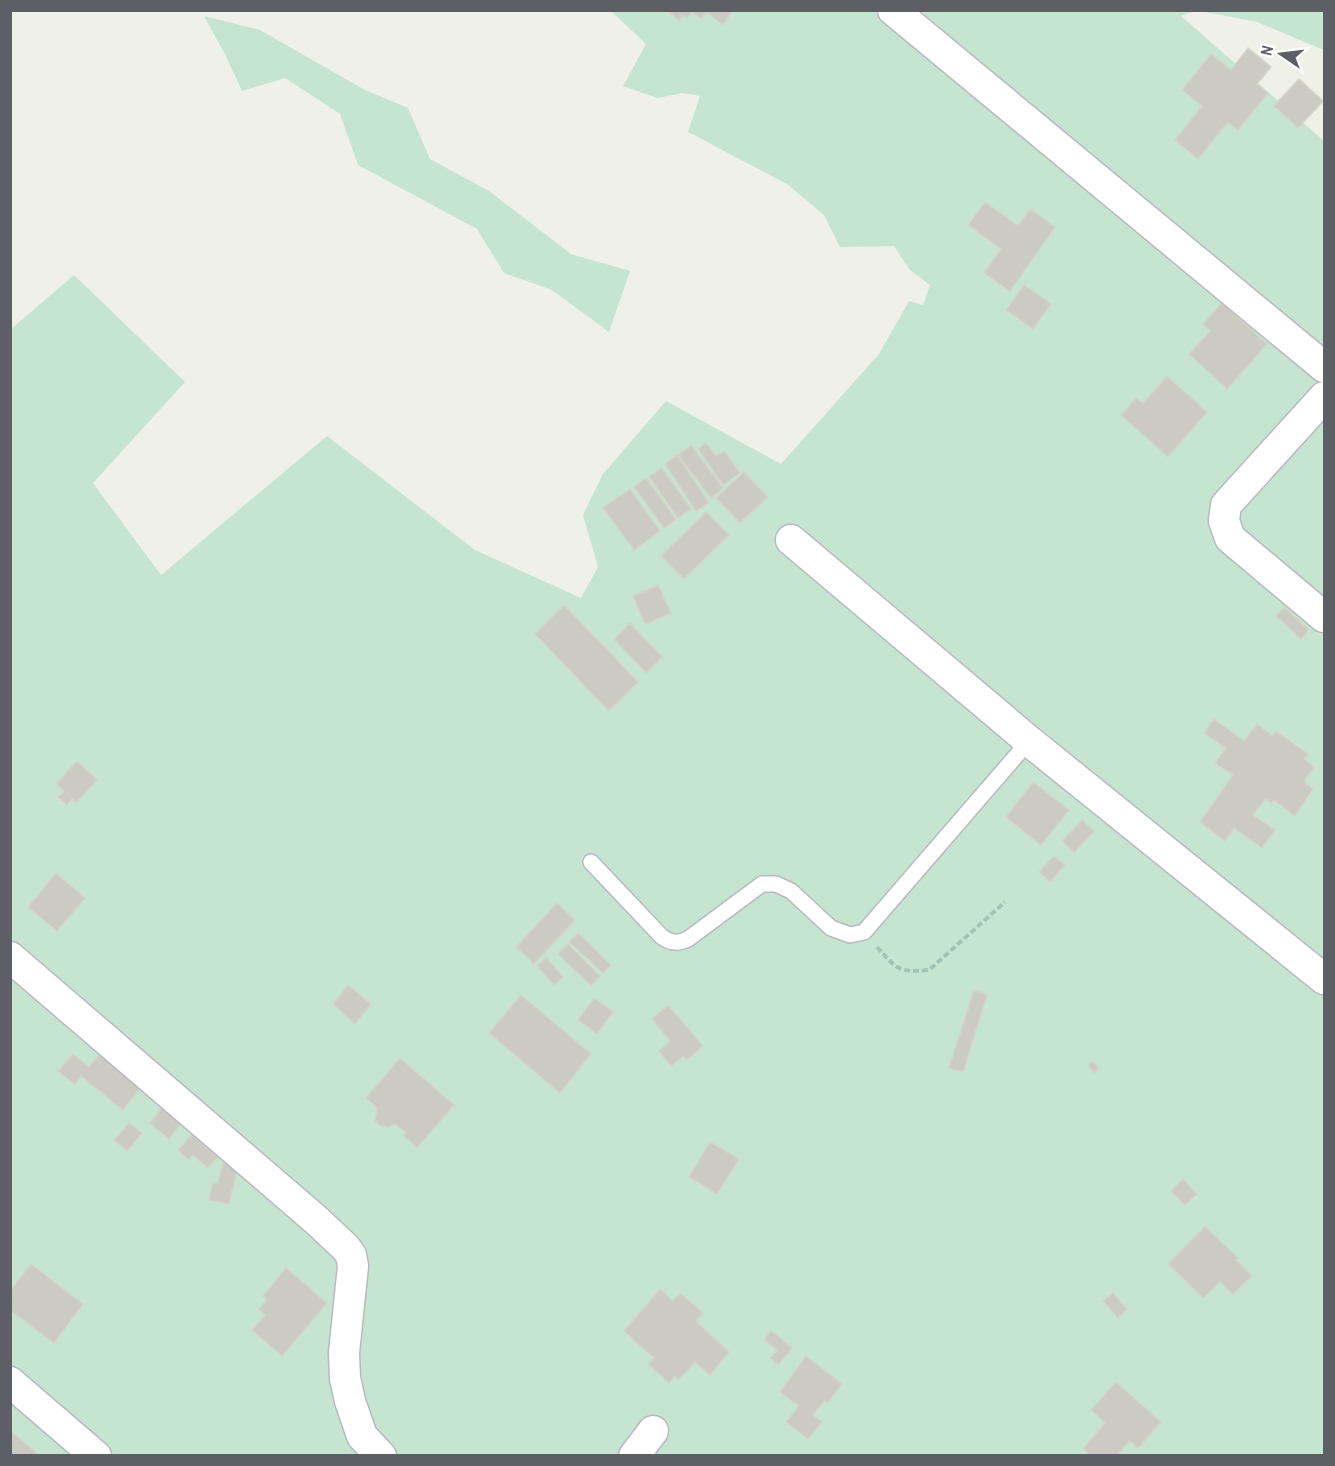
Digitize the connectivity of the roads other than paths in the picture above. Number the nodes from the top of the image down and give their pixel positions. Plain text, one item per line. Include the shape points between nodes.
1 (893, 10) edge
2 (1324, 367) edge
3 (1324, 397) edge
4 (791, 540) dead end
5 (1324, 617) edge
6 (1029, 741) junction
7 (591, 862) dead end
8 (10, 957) edge
9 (1324, 979) edge
10 (10, 1382) edge
11 (653, 1431) dead end
12 (96, 1455) edge
13 (381, 1455) edge
14 (634, 1455) edge

1 - 2 street
3 - 5 street via 1226,505 1224,521 1230,538
4 - 6 street
6 - 7 lane via 864,932 850,935 831,928 791,891 776,884 762,884 688,939 675,943 662,937
6 - 9 street
8 - 13 street via 315,1219 351,1255 345,1378 362,1436
10 - 12 street
11 - 14 street

